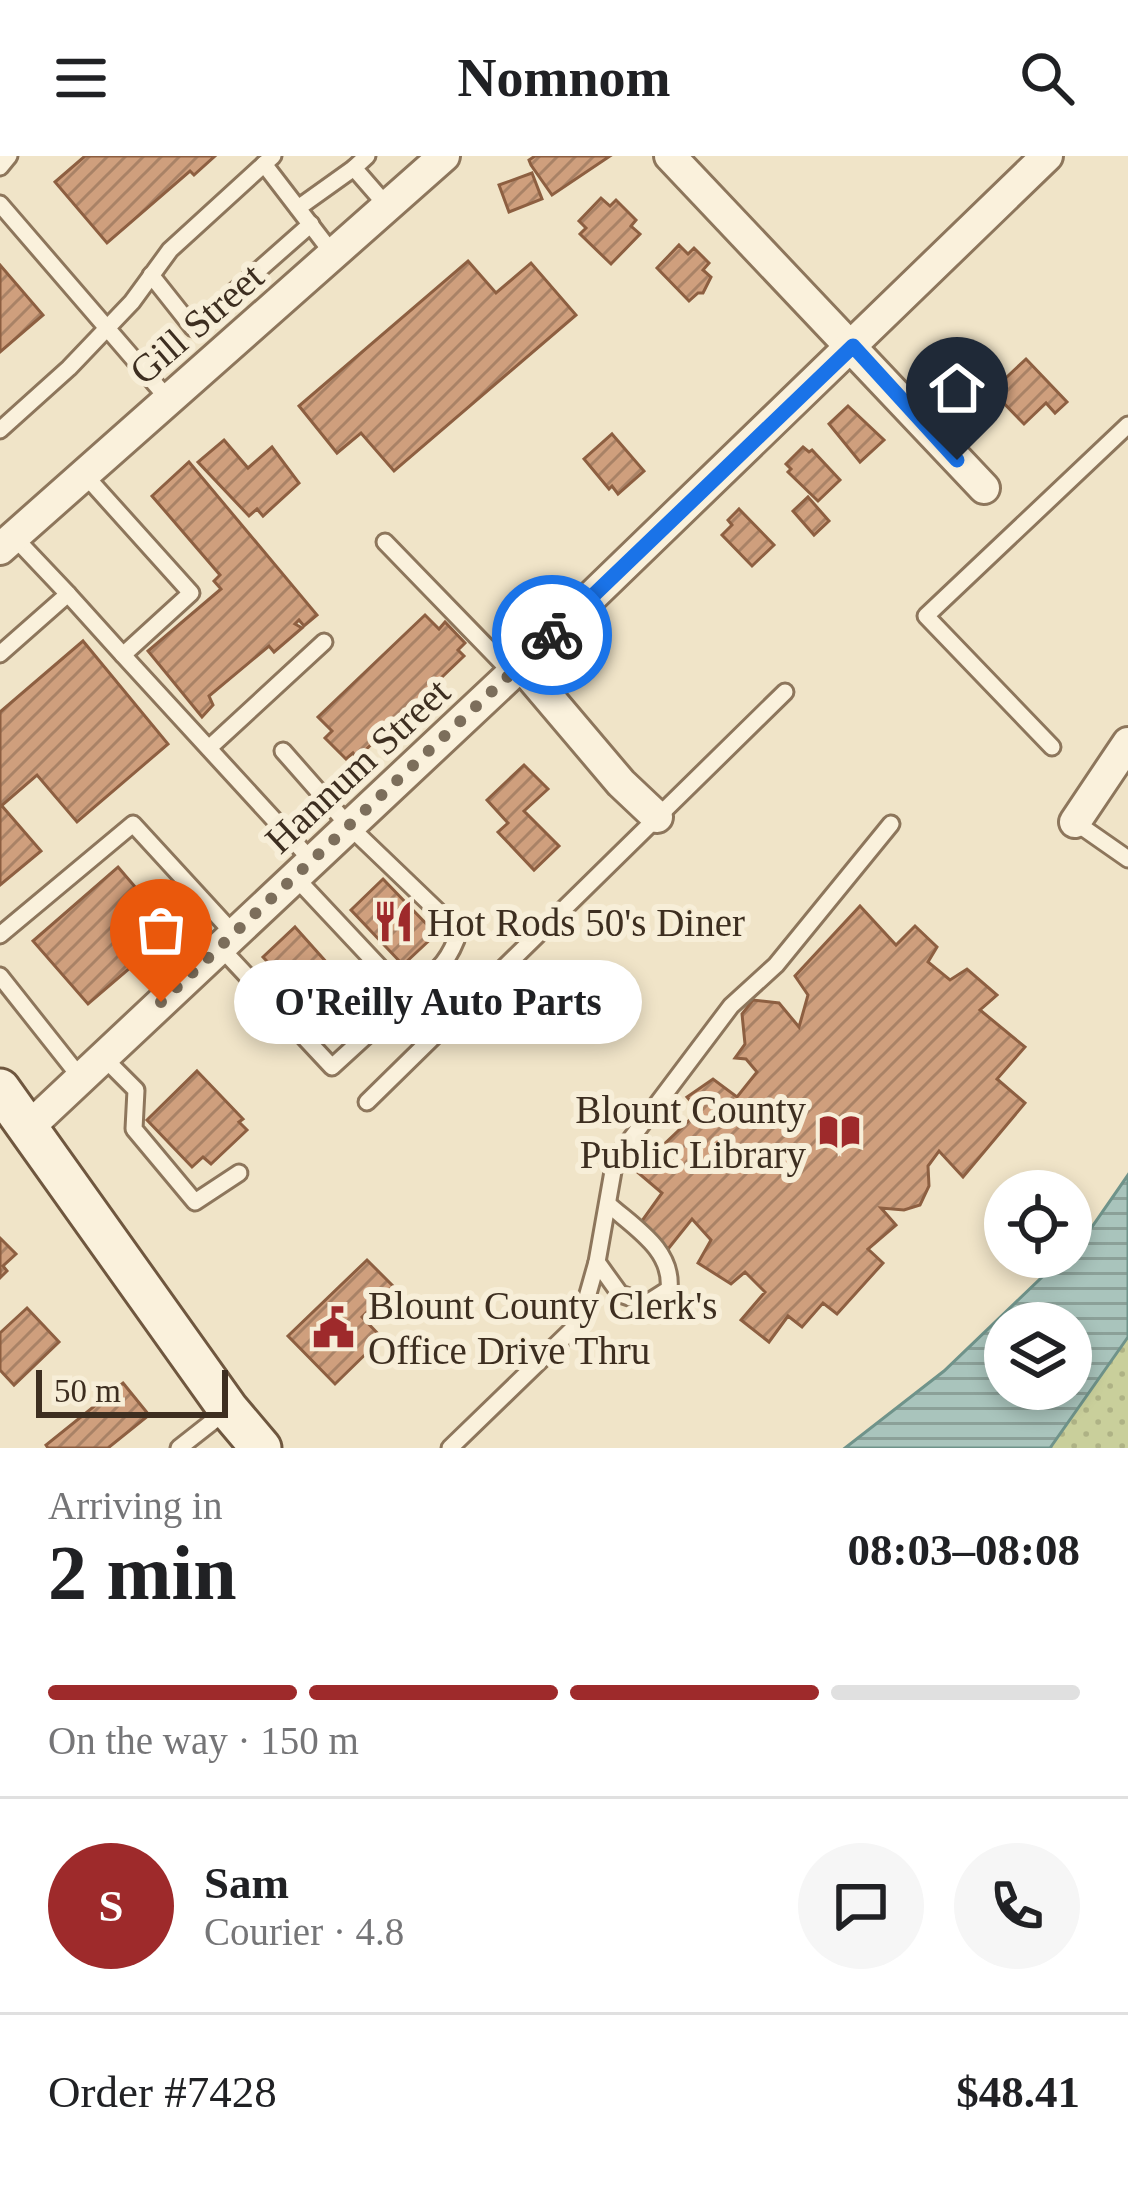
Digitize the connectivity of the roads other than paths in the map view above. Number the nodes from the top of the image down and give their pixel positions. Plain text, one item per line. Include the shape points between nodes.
1 (10, 156) edge
2 (444, 156) edge
3 (670, 156) edge
4 (1047, 156) edge
5 (268, 160) edge
6 (361, 162) edge
7 (0, 167) edge
8 (387, 206) junction
9 (3, 208) edge
10 (298, 208) junction
11 (310, 224) junction
12 (333, 254) junction
13 (151, 275) junction
14 (108, 328) junction
15 (193, 328) junction
16 (853, 346) junction
17 (215, 358) junction
18 (169, 400) junction
19 (1128, 425) edge
20 (0, 430) edge
21 (84, 474) junction
22 (984, 488) dead end
23 (385, 542) dead end
24 (7, 543) edge
25 (68, 594) junction
26 (324, 642) dead end
27 (0, 654) edge
28 (123, 655) junction
29 (516, 669) junction
30 (785, 692) dead end
31 (208, 748) junction
32 (1052, 748) dead end
33 (283, 751) dead end
34 (1125, 756) edge
35 (657, 817) junction
36 (1075, 822) joint
37 (891, 824) dead end
38 (349, 826) junction
39 (1128, 859) edge
40 (303, 869) junction
41 (0, 935) edge
42 (227, 940) junction
43 (0, 976) edge
44 (367, 1035) dead end
45 (91, 1067) junction
46 (0, 1089) edge
47 (367, 1102) dead end
48 (28, 1128) junction
49 (239, 1173) dead end
50 (608, 1204) junction
51 (598, 1262) junction
52 (228, 1409) junction
53 (179, 1448) edge
54 (261, 1448) edge
55 (450, 1448) edge

1 - 7 lane
2 - 8 street, Gill Street
3 - 16 street
4 - 16 street, Hannum Street
5 - 10 lane
5 - 13 lane
6 - 8 lane
6 - 10 lane
8 - 12 street, Gill Street
9 - 14 lane
10 - 11 lane
11 - 12 lane
11 - 15 lane
12 - 17 street, Gill Street
13 - 14 lane
13 - 15 lane
14 - 18 lane
14 - 20 lane
15 - 17 lane
16 - 22 street
16 - 29 street, Hannum Street
17 - 18 street, Gill Street
18 - 21 street, Gill Street
19 - 32 lane via 926,616
21 - 24 street, Gill Street
21 - 28 lane via 191,593
23 - 29 lane
24 - 25 lane
25 - 27 lane
25 - 28 lane
26 - 31 lane
28 - 31 lane
29 - 35 street
29 - 38 street, Hannum Street
30 - 35 lane
31 - 40 lane
33 - 38 lane
34 - 36 street
35 - 47 lane
36 - 39 lane
37 - 50 lane via 776,965 731,1006 615,1160
38 - 40 street, Hannum Street
38 - 40 lane via 447,920 456,940 432,977 408,986 387,974
40 - 42 street, Hannum Street
41 - 42 lane via 133,824
42 - 44 lane via 332,1067
42 - 45 street, Hannum Street
43 - 45 lane
45 - 48 street, Hannum Street
45 - 49 lane via 136,1090 134,1129 195,1202
46 - 48 main road
48 - 52 main road
50 - 51 lane
50 - 51 lane via 664,1255 670,1289 647,1303 620,1294
51 - 55 lane via 580,1322
52 - 53 lane
52 - 54 main road

